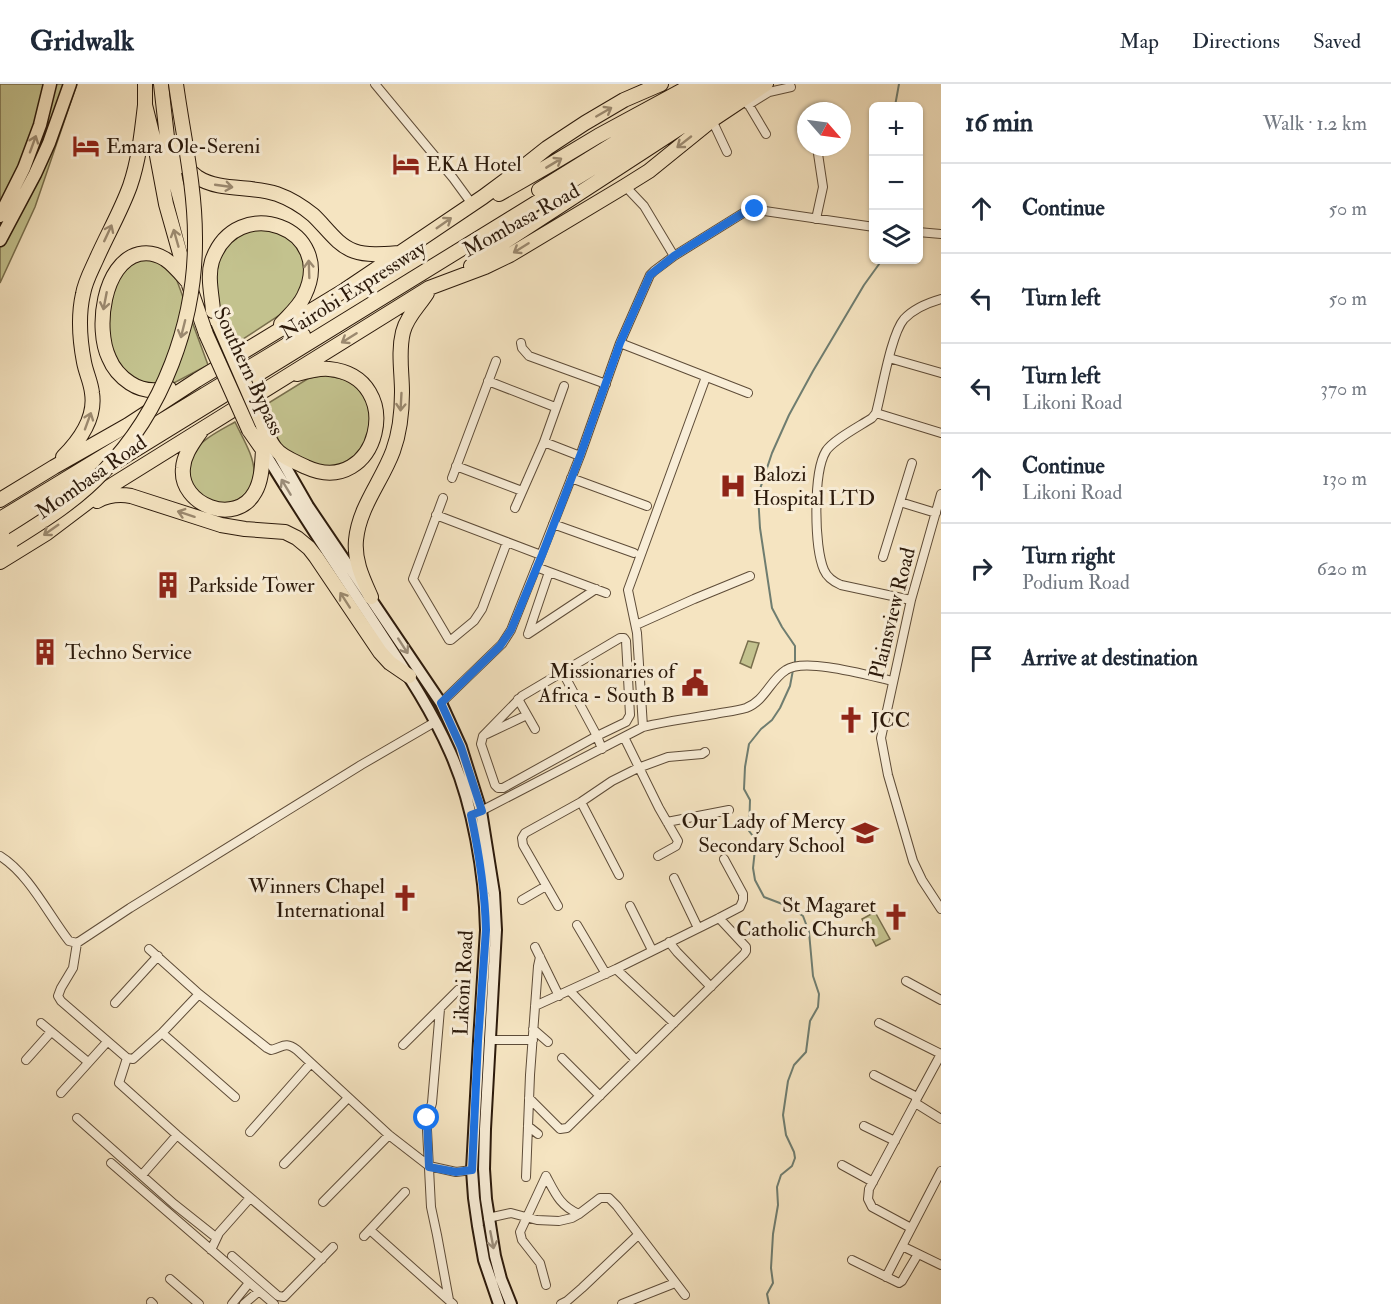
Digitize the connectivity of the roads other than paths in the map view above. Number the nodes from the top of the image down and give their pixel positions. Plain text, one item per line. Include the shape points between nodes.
1 (50, 84) edge
2 (70, 84) edge
3 (144, 84) edge
4 (161, 84) edge
5 (176, 84) edge
6 (375, 84) edge
7 (661, 84) edge
8 (694, 84) edge
9 (710, 84) edge
10 (729, 84) edge
11 (766, 84) edge
12 (791, 87) dead end
13 (747, 96) edge
14 (145, 105) junction
15 (712, 120) junction
16 (766, 134) dead end
17 (166, 137) junction
18 (728, 152) dead end
19 (819, 156) edge
20 (30, 171) junction
21 (625, 186) junction
22 (477, 201) junction
23 (0, 216) edge
24 (816, 219) junction
25 (869, 226) edge
26 (483, 230) junction
27 (923, 232) edge
28 (941, 234) edge
29 (0, 240) edge
30 (400, 253) junction
31 (674, 256) junction
32 (453, 279) junction
33 (188, 282) junction
34 (429, 288) junction
35 (941, 299) edge
36 (215, 317) junction
37 (271, 335) junction
38 (521, 343) dead end
39 (620, 343) junction
40 (889, 358) junction
41 (496, 361) dead end
42 (941, 373) edge
43 (287, 376) junction
44 (706, 377) junction
45 (197, 380) junction
46 (488, 381) junction
47 (606, 384) junction
48 (564, 386) dead end
49 (748, 393) dead end
50 (555, 408) junction
51 (876, 413) junction
52 (204, 427) junction
53 (256, 427) junction
54 (941, 433) edge
55 (544, 442) junction
56 (269, 450) junction
57 (580, 456) junction
58 (912, 463) dead end
59 (456, 466) junction
60 (54, 467) junction
61 (452, 478) dead end
62 (571, 478) junction
63 (522, 492) junction
64 (941, 494) edge
65 (443, 498) dead end
66 (0, 500) edge
67 (900, 502) junction
68 (648, 506) dead end
69 (515, 508) dead end
70 (79, 509) junction
71 (936, 513) junction
72 (436, 515) junction
73 (0, 519) edge
74 (553, 524) junction
75 (941, 529) edge
76 (0, 533) edge
77 (930, 533) junction
78 (507, 542) junction
79 (0, 548) edge
80 (634, 553) dead end
81 (542, 555) junction
82 (883, 557) dead end
83 (0, 562) edge
84 (536, 567) junction
85 (549, 572) junction
86 (750, 576) dead end
87 (596, 589) junction
88 (606, 592) dead end
89 (371, 597) junction
90 (911, 600) junction
91 (636, 625) junction
92 (562, 672) junction
93 (409, 676) junction
94 (893, 681) junction
95 (518, 699) junction
96 (441, 703) junction
97 (527, 715) junction
98 (435, 722) junction
99 (643, 727) junction
100 (535, 729) dead end
101 (483, 736) junction
102 (597, 736) junction
103 (624, 737) junction
104 (602, 749) junction
105 (705, 752) dead end
106 (638, 768) junction
107 (581, 802) junction
108 (729, 810) dead end
109 (476, 813) junction
110 (667, 822) junction
111 (0, 856) edge
112 (658, 856) dead end
113 (724, 859) dead end
114 (619, 875) dead end
115 (674, 878) dead end
116 (546, 886) junction
117 (522, 900) dead end
118 (558, 906) dead end
119 (630, 906) dead end
120 (941, 909) edge
121 (719, 918) junction
122 (577, 925) dead end
123 (698, 928) junction
124 (669, 942) junction
125 (77, 943) junction
126 (536, 947) dead end
127 (149, 949) dead end
128 (652, 950) junction
129 (158, 956) junction
130 (540, 957) junction
131 (616, 969) junction
132 (606, 974) junction
133 (906, 981) dead end
134 (711, 987) junction
135 (458, 990) dead end
136 (570, 991) junction
137 (199, 993) junction
138 (559, 996) junction
139 (941, 1000) edge
140 (115, 1003) dead end
141 (535, 1006) junction
142 (440, 1009) junction
143 (41, 1023) dead end
144 (674, 1023) junction
145 (879, 1023) dead end
146 (533, 1029) junction
147 (51, 1032) junction
148 (162, 1033) junction
149 (490, 1040) junction
150 (533, 1040) junction
151 (108, 1042) junction
152 (548, 1042) dead end
153 (403, 1045) dead end
154 (127, 1058) junction
155 (562, 1058) dead end
156 (26, 1060) dead end
157 (636, 1060) junction
158 (88, 1062) junction
159 (311, 1063) junction
160 (874, 1075) dead end
161 (61, 1093) dead end
162 (600, 1096) junction
163 (235, 1097) dead end
164 (348, 1098) junction
165 (529, 1098) junction
166 (917, 1099) junction
167 (77, 1118) dead end
168 (941, 1118) edge
169 (528, 1126) junction
170 (864, 1126) dead end
171 (250, 1132) dead end
172 (538, 1134) dead end
173 (177, 1135) junction
174 (389, 1135) junction
175 (895, 1141) junction
176 (111, 1163) dead end
177 (284, 1164) dead end
178 (842, 1165) dead end
179 (429, 1167) junction
180 (472, 1170) junction
181 (941, 1172) edge
182 (142, 1175) junction
183 (526, 1177) dead end
184 (873, 1182) junction
185 (405, 1192) dead end
186 (250, 1198) junction
187 (323, 1202) dead end
188 (579, 1214) junction
189 (526, 1217) junction
190 (488, 1218) junction
191 (911, 1228) junction
192 (216, 1234) junction
193 (638, 1235) junction
194 (902, 1246) junction
195 (208, 1247) junction
196 (333, 1247) dead end
197 (918, 1254) junction
198 (232, 1256) dead end
199 (322, 1259) junction
200 (852, 1260) dead end
201 (941, 1265) edge
202 (886, 1277) junction
203 (170, 1279) dead end
204 (675, 1282) junction
205 (249, 1283) junction
206 (546, 1285) dead end
207 (259, 1291) junction
208 (685, 1295) dead end
209 (451, 1302) edge
210 (199, 1304) edge
211 (232, 1304) edge
212 (244, 1304) edge
213 (274, 1304) edge
214 (499, 1304) edge
215 (511, 1304) edge
216 (561, 1304) edge
217 (622, 1304) edge

20 -> 1 main road
2 - 20 main road via 49,143
3 - 14 highway, Southern Bypass
4 - 17 highway, Southern Bypass
5 -> 79 highway, bridge via 191,181 195,239 192,283 173,360 156,398 104,472 61,509
6 - 22 street
22 -> 7 highway, Mombasa Road via 585,123
22 -> 8 highway via 500,194
9 - 26 highway, Nairobi Expressway
10 - 26 highway, Nairobi Expressway via 614,156
11 - 13 highway, Mombasa Road
12 - 13 street
13 - 15 highway, Mombasa Road
13 - 16 street
13 - 32 highway via 503,243
33 -> 14 highway, Southern Bypass
60 -> 14 highway via 83,433 93,405 81,339 83,294 130,184
15 - 18 street
15 -> 21 highway, Mombasa Road
17 -> 30 highway via 178,160 204,181 288,199 354,251
17 - 36 highway, Southern Bypass via 187,228
19 - 24 street via 824,188
20 - 23 main road
20 - 29 main road
21 - 31 street via 644,206
21 -> 32 highway, Mombasa Road via 510,255
30 -> 22 highway, Mombasa Road
24 - 25 street
24 - 31 street via 748,210
26 - 73 highway, Nairobi Expressway
26 - 76 highway, Nairobi Expressway
27 - 28 street
30 - 37 highway, Mombasa Road
31 - 39 street via 650,275
32 - 34 highway, Mombasa Road
33 -> 45 highway via 165,258 154,254 133,256 122,263 103,306 104,342 108,357 124,379 135,386 160,391
33 - 53 highway, Southern Bypass, bridge via 206,334
34 -> 43 highway, Mombasa Road
34 -> 89 highway via 404,330 400,423 393,451 358,528 358,566
35 - 40 street via 905,317
37 -> 36 highway via 298,305 311,274 308,254 298,238 272,224 236,230 218,249 210,274
36 - 53 highway, Southern Bypass, bridge
37 - 45 highway, Mombasa Road
38 - 47 street via 529,356
39 - 44 street
39 - 47 street
40 - 42 street
40 - 51 street
41 - 46 street
43 - 52 highway, Mombasa Road
43 - 56 highway via 312,370 345,372 364,384 376,406 377,427 367,451 346,470 331,473 310,469
44 - 49 street
44 - 91 street via 629,586
45 - 60 highway, Mombasa Road
46 - 50 street
46 - 59 street
47 - 57 street
48 - 50 street
50 - 55 street
51 - 54 street
51 - 90 street via 827,448 824,455 816,509 821,559 825,573 835,583
52 - 56 highway via 185,457 182,471 195,497 213,508 230,510 249,500 256,491
52 - 70 highway, Mombasa Road
53 - 56 highway, Southern Bypass
55 - 57 street
55 - 63 street
56 - 89 main road, Southern Bypass
93 -> 56 main road, Southern Bypass via 295,501
57 - 62 street
58 - 67 street
59 - 61 street
59 - 63 street
60 - 66 highway, Mombasa Road
62 - 68 street
62 - 74 street
63 - 69 street
64 - 71 street, Plainsview Road
65 - 72 street
67 - 71 street
67 - 82 street
70 -> 83 highway, Mombasa Road
93 -> 70 highway via 380,652 316,556 297,538 285,532 221,525 130,496 104,497
71 - 77 street, Plainsview Road
72 - 78 street
72 - 78 street via 413,579 450,640 483,609
74 - 80 street
74 - 81 street
75 - 77 street
77 - 90 street, Plainsview Road
78 - 81 street
81 - 84 street
84 - 85 street
84 - 96 street via 511,630 500,646
85 - 87 street
85 - 87 street via 528,634
86 - 91 street
87 - 88 street
89 -> 96 main road, Likoni Road
90 - 94 street, Plainsview Road
91 - 99 street
92 - 95 street
92 - 102 street
92 - 102 street via 620,638 626,641 630,716 626,722
93 - 98 main road, Likoni Road
94 - 99 street via 801,665 786,670 744,709
94 - 120 street, Plainsview Road via 881,738 888,775 913,861
95 - 97 street
95 - 101 street
96 - 109 main road, Likoni Road via 461,747
97 - 100 street
97 - 101 street
98 - 109 main road, Likoni Road
98 - 125 street
99 - 103 street
101 - 102 street via 480,744 498,788
102 - 104 street
103 - 104 street
103 - 106 street
104 - 109 street
105 - 106 street via 661,758
106 - 107 street
106 - 110 street
107 - 114 street
107 - 116 street via 525,832 522,838
108 - 110 street
109 - 149 main road, Likoni Road via 489,857 495,913
109 - 180 main road, Likoni Road via 486,930
110 - 112 street via 678,844
111 - 125 street via 26,879 69,941
113 - 121 street via 743,897 740,907
115 - 123 street
116 - 117 street
116 - 118 street
119 - 128 street
121 - 123 street
121 - 134 street via 747,949
122 - 132 street
123 - 124 street
124 - 128 street
124 - 134 street
125 - 151 street via 73,968 58,996
126 - 130 street
127 - 129 street
128 - 131 street
129 - 137 street
129 - 140 street
130 - 138 street
130 - 141 street
131 - 132 street
131 - 144 street
132 - 136 street
133 - 139 street
134 - 144 street
135 - 142 street
136 - 138 street
136 - 157 street
137 - 148 street
137 - 159 street via 267,1048 287,1045
138 - 141 street
141 - 146 street
142 - 153 street
142 - 179 street via 427,1120
143 - 147 street
144 - 157 street
145 - 166 street via 941,1054
146 - 150 street
146 - 152 street
147 - 156 street
147 - 158 street
148 - 154 street via 134,1059
148 - 163 street
149 - 150 street
149 - 190 main road, Likoni Road via 484,1129
150 - 165 street
151 - 154 street
151 - 158 street
154 - 173 street via 118,1083
155 - 162 street
157 - 162 street
158 - 161 street
159 - 164 street
159 - 171 street
160 - 166 street
162 - 165 street via 563,1129
164 - 174 street
164 - 177 street
165 - 169 street
166 - 168 street via 917,1104
166 - 175 street
167 - 182 street
169 - 172 street
169 - 183 street
170 - 175 street
173 - 182 street
173 - 186 street
174 - 179 street
174 - 187 street
175 - 184 street
176 - 195 street
178 - 184 street
179 - 180 street via 456,1172
179 - 209 street via 430,1207
180 - 214 main road, Likoni Road via 484,1260
181 - 191 street
182 - 192 street
184 - 191 street via 868,1194 872,1207
185 - 209 street via 367,1233
186 - 192 street
186 - 199 street
188 - 189 street via 552,1221
188 - 189 street via 559,1200 546,1176
188 - 193 street via 600,1198 609,1198
189 - 190 street via 511,1213
189 - 206 street via 520,1236 540,1263
190 -> 215 main road, Likoni Road via 501,1279
191 - 194 street
192 - 195 street
193 - 204 street
193 - 216 street
194 - 197 street
194 - 202 street
195 - 205 street
196 - 199 street
197 - 201 street
197 - 202 street via 902,1281
198 - 199 street via 281,1297
200 - 202 street
203 - 210 street
204 - 208 street
204 - 217 street
205 - 207 street
205 - 211 street
207 - 212 street
207 - 213 street

